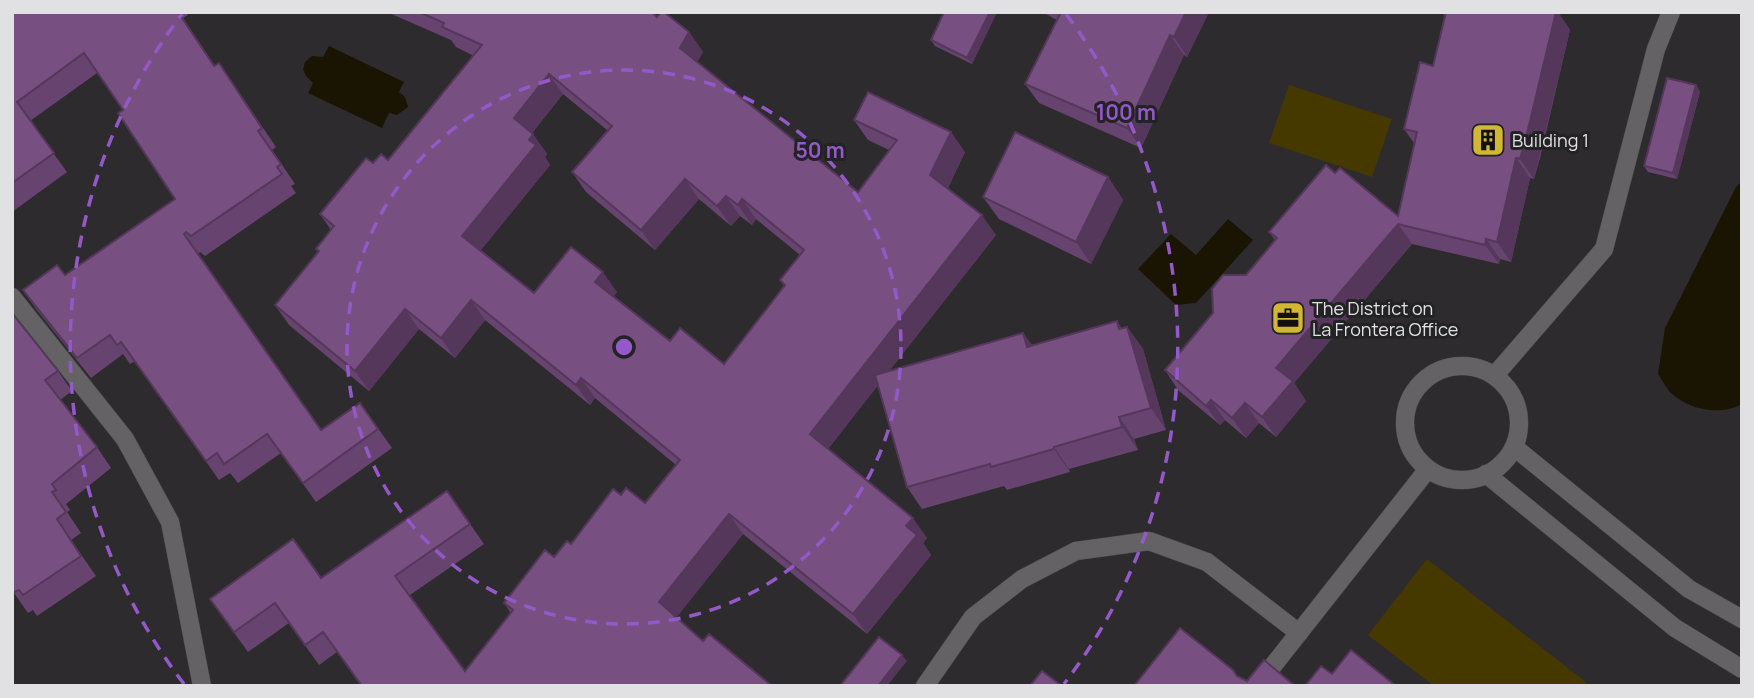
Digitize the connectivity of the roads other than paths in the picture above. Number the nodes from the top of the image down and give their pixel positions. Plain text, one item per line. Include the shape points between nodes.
1 (1671, 12) edge
2 (12, 297) edge
3 (1495, 375) junction
4 (1514, 447) junction
5 (1428, 469) junction
6 (1486, 474) junction
7 (1742, 619) edge
8 (1299, 633) junction
9 (1742, 669) edge
10 (934, 683) edge
11 (202, 686) edge
12 (1257, 686) edge

1 - 3 lane via 1656,49 1604,249
2 - 11 lane via 125,439 170,522
3 - 4 lane via 1517,408
3 - 5 lane via 1457,366 1437,371 1421,382 1410,398 1406,437
4 - 6 lane
4 - 7 lane via 1689,589
5 - 6 lane via 1466,480
5 - 8 lane
6 - 9 lane via 1675,628
8 - 10 lane via 1207,562 1149,541 1076,551 1022,579 973,617
8 - 12 lane

